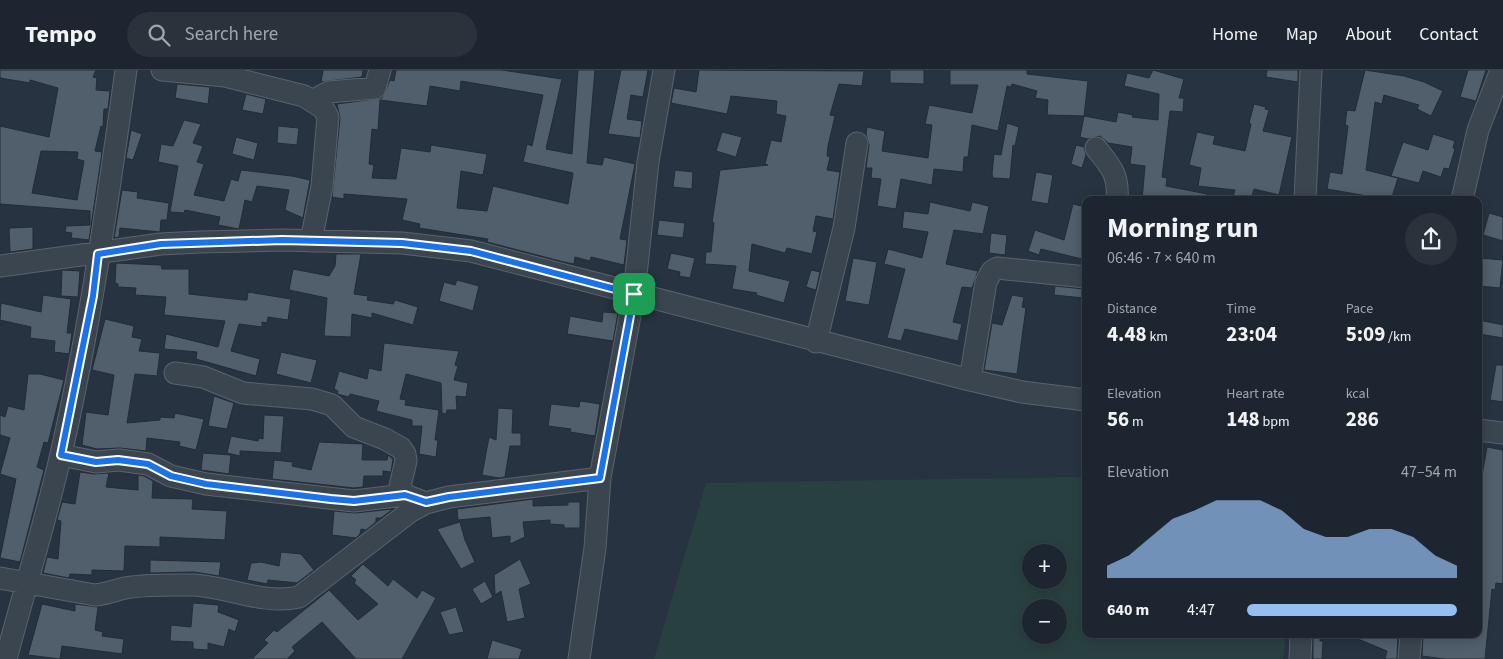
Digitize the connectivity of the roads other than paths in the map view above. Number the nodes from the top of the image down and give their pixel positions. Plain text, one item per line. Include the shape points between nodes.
1 (126, 70) edge
2 (162, 70) edge
3 (380, 70) edge
4 (664, 70) edge
5 (1312, 70) edge
6 (1501, 70) edge
7 (314, 100) junction
8 (857, 143) dead end
9 (1096, 148) dead end
10 (1117, 196) edge
11 (1305, 196) edge
12 (1463, 196) edge
13 (311, 241) junction
14 (98, 254) junction
15 (0, 266) edge
16 (1082, 277) edge
17 (634, 294) junction
18 (816, 342) junction
19 (174, 373) dead end
20 (970, 380) junction
21 (1082, 400) edge
22 (1482, 430) edge
23 (1503, 433) edge
24 (61, 455) junction
25 (600, 478) junction
26 (405, 495) junction
27 (426, 502) junction
28 (0, 578) edge
29 (26, 584) junction
30 (1301, 638) edge
31 (1412, 638) edge
32 (6, 659) edge
33 (579, 659) edge
34 (1300, 659) edge
35 (1409, 659) edge

1 - 14 street
2 - 7 street via 225,76
3 - 7 street via 375,88 329,92
4 - 17 street via 648,162
5 - 11 street
6 - 12 street via 1478,130
7 - 13 street via 328,118 322,186
8 - 18 street via 844,228
9 - 10 street via 1117,178
13 - 14 street via 171,244
13 - 17 street via 402,243 471,251
14 - 15 street
14 - 24 street via 93,296
16 - 20 street via 997,268 992,271 986,282
17 - 18 street
17 - 25 street
18 - 20 street
19 - 26 street via 203,377 243,393 312,399 332,405 354,427 386,438 401,448 406,461 400,486
20 - 21 street via 1022,392
22 - 23 street
24 - 26 street via 96,462 118,460 148,464 171,476 206,484 331,499 354,501
24 - 29 street
25 - 27 street
25 - 33 street via 595,548
26 - 27 street
27 - 29 street via 299,597 285,600 193,585 132,587 95,595
28 - 29 street
29 - 32 street
30 - 34 street
31 - 35 street

